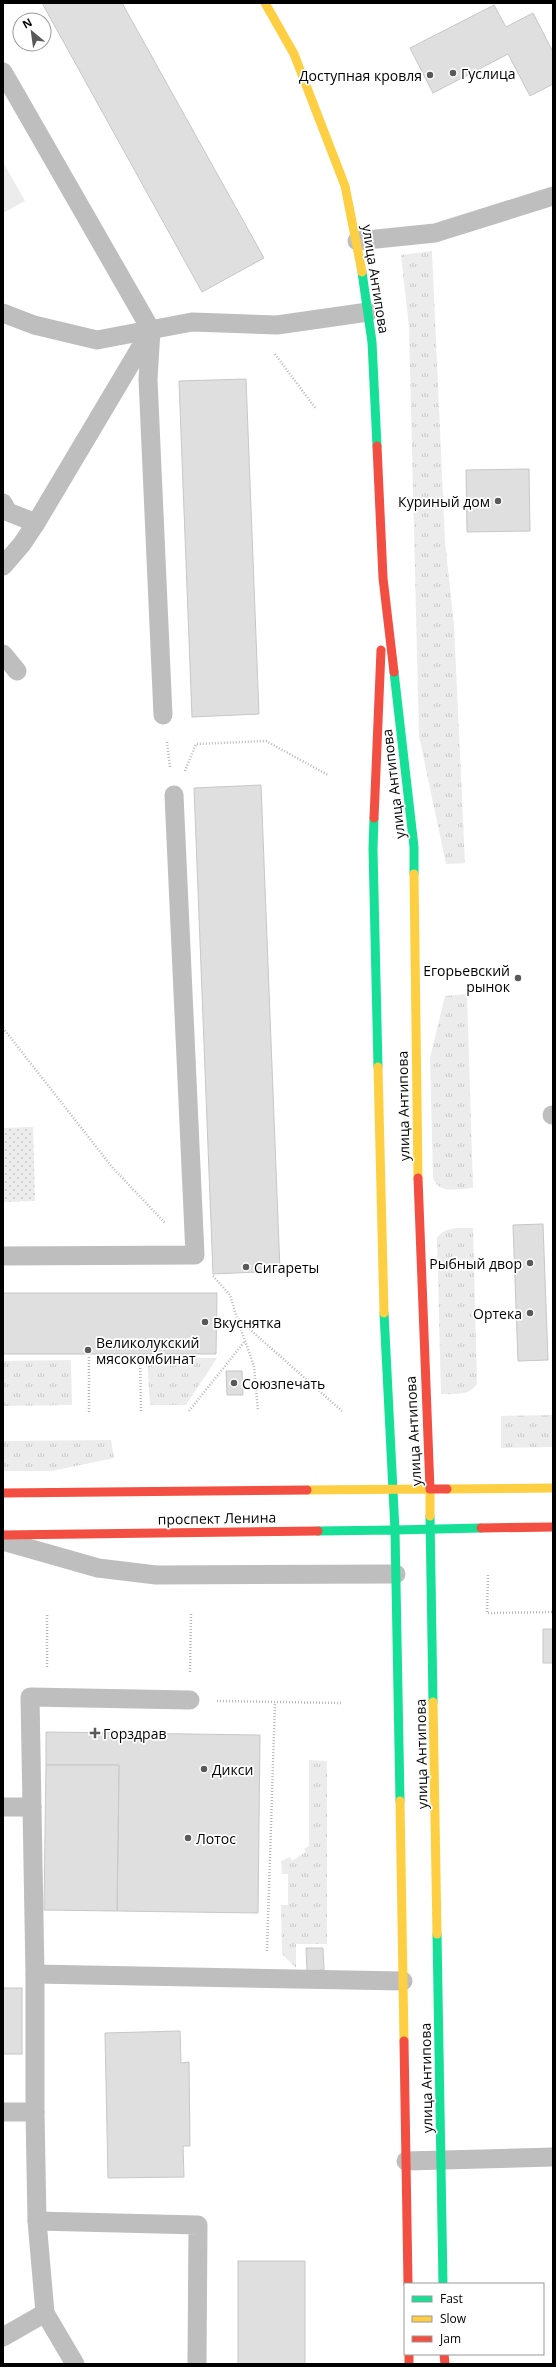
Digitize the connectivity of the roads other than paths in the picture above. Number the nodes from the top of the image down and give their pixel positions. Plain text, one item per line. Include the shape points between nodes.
1 (265, 3) edge
2 (3, 72) edge
3 (553, 196) edge
4 (357, 241) junction
5 (368, 312) junction
6 (3, 313) edge
7 (151, 330) junction
8 (3, 503) edge
9 (36, 523) junction
10 (4, 567) edge
11 (383, 578) junction
12 (3, 654) edge
13 (17, 671) dead end
14 (163, 715) road end
15 (174, 795) road end
16 (3, 1256) edge
17 (553, 1488) edge
18 (392, 1489) junction
19 (430, 1489) junction
20 (3, 1493) edge
21 (553, 1528) edge
22 (432, 1529) junction
23 (395, 1530) junction
24 (3, 1535) edge
25 (3, 1541) edge
26 (396, 1574) junction
27 (190, 1700) road end
28 (3, 1807) edge
29 (32, 1807) junction
30 (35, 1974) junction
31 (403, 1981) junction
32 (3, 2112) edge
33 (35, 2112) junction
34 (553, 2157) edge
35 (442, 2160) junction
36 (406, 2161) junction
37 (37, 2221) junction
38 (408, 2283) edge
39 (443, 2283) edge
40 (45, 2313) junction
41 (3, 2337) edge
42 (75, 2364) edge
43 (197, 2364) edge

1 - 4 main road, улица Антипова via 294,54 320,118 345,186
2 - 7 lane
3 - 4 lane via 435,232
4 - 5 main road, улица Антипова
5 - 7 lane via 299,322 192,322
5 - 11 main road, улица Антипова via 372,342
6 - 7 lane via 34,326 97,340
7 - 9 lane
7 - 14 lane via 148,379
8 - 9 lane via 8,512
9 - 10 lane
11 - 18 main road, улица Антипова via 373,849 386,1378
11 - 19 main road, улица Антипова via 414,846 418,1210
12 - 13 lane
15 - 16 lane via 195,1256
17 - 19 main road, проспект Ленина
18 - 19 main road, проспект Ленина
18 - 20 main road, проспект Ленина
18 - 23 main road, улица Антипова
19 - 22 main road, улица Антипова
21 - 22 main road, проспект Ленина
22 - 23 main road, проспект Ленина
22 - 35 main road, улица Антипова
23 - 24 main road, проспект Ленина
23 - 26 main road, улица Антипова
25 - 26 lane via 98,1568 156,1575
26 - 31 main road, улица Антипова
27 - 29 lane via 30,1697
28 - 29 lane
29 - 30 lane
30 - 31 lane
30 - 33 lane
31 - 36 main road, улица Антипова
32 - 33 lane
33 - 37 lane
34 - 35 lane
35 - 36 lane
35 - 39 main road, улица Антипова
36 - 38 main road, улица Антипова
37 - 40 lane
37 - 43 lane via 198,2225
40 - 41 lane
40 - 42 lane

